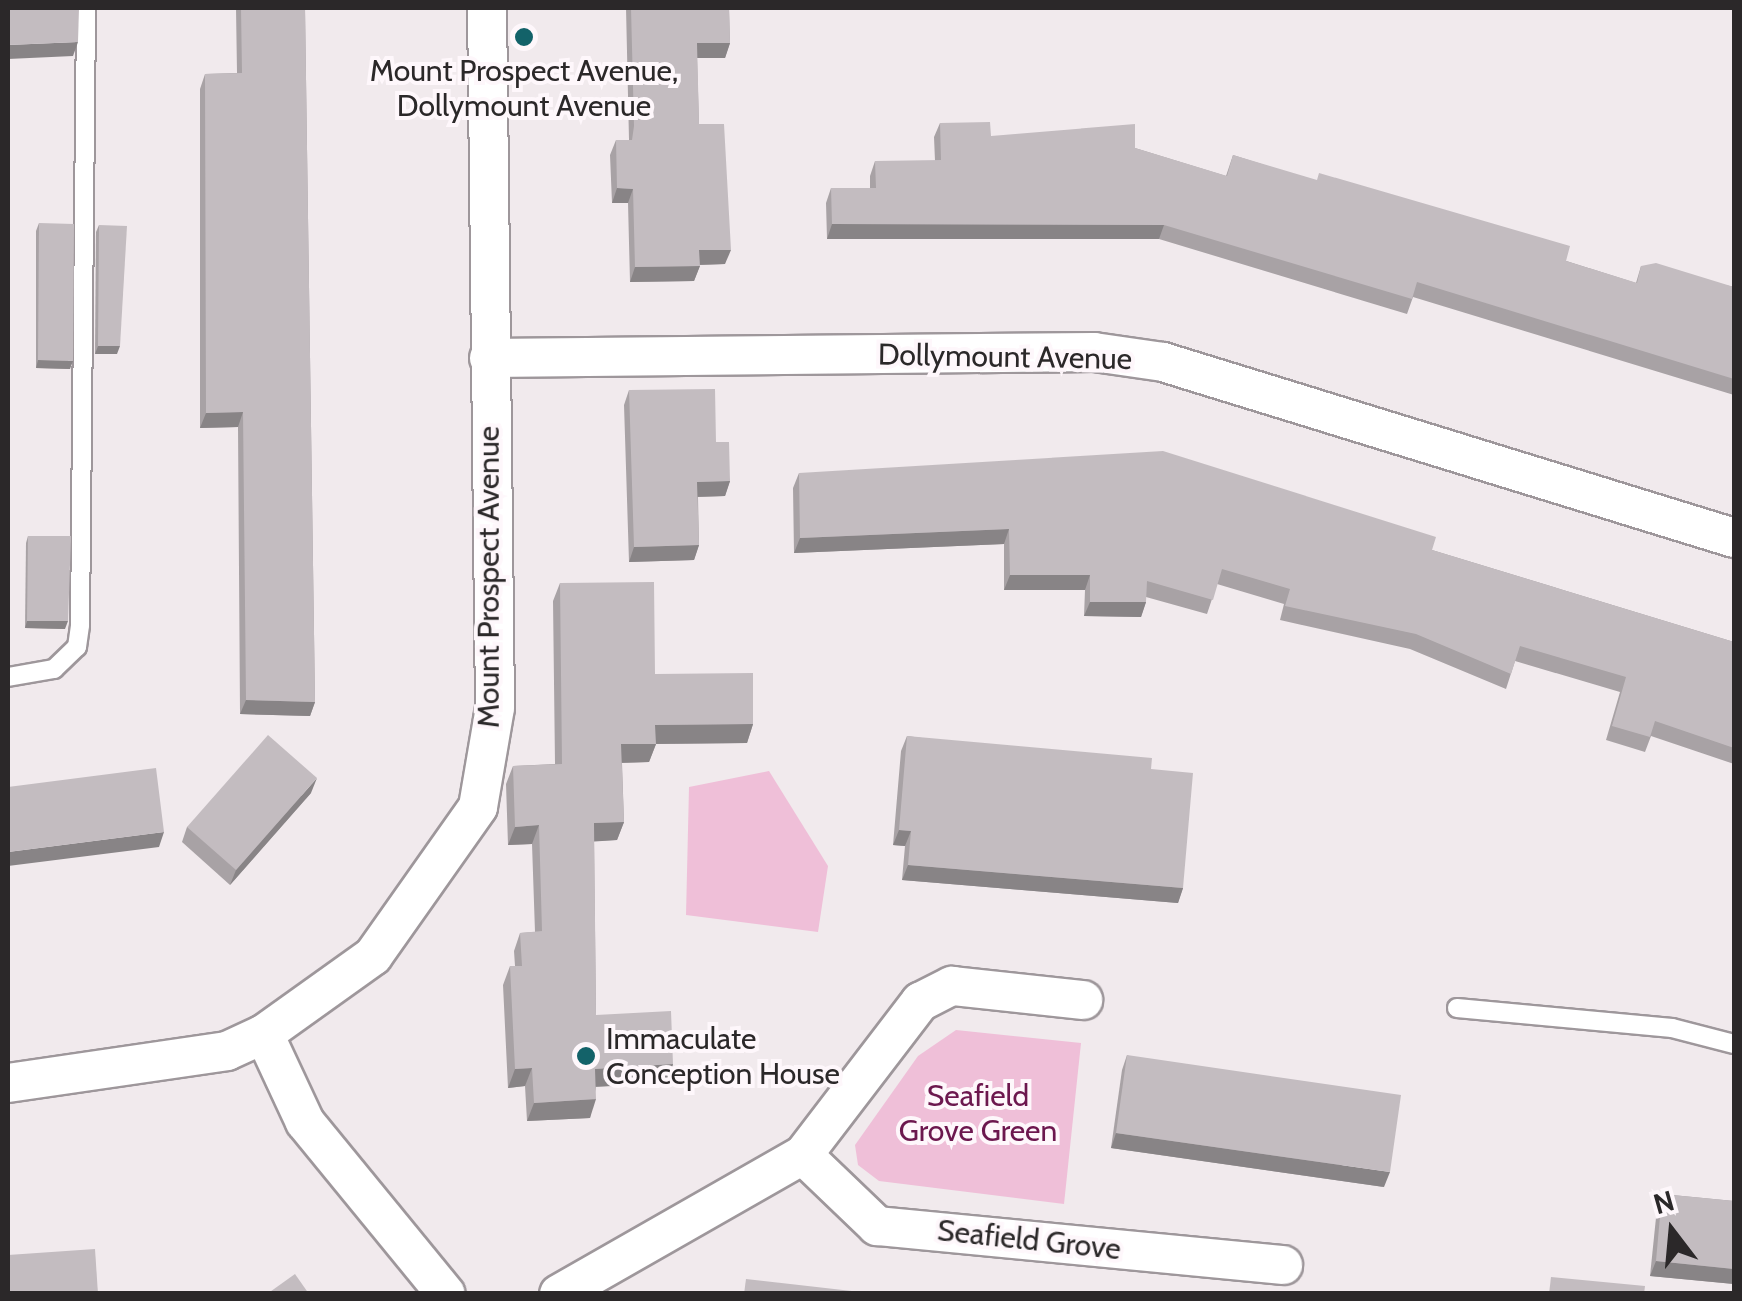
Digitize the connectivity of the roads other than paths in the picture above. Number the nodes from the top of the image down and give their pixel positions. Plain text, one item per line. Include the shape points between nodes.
1 (86, 8) edge
2 (487, 8) edge
3 (488, 358) junction
4 (1734, 538) edge
5 (8, 678) edge
6 (1084, 1000) dead end
7 (1457, 1008) dead end
8 (264, 1034) junction
9 (1734, 1044) edge
10 (8, 1083) edge
11 (803, 1156) junction
12 (1283, 1265) dead end
13 (446, 1294) edge
14 (559, 1294) edge

1 - 5 lane via 80,624 76,647 54,669
2 - 3 street, Mount Prospect Avenue
3 - 4 street, Dollymount Avenue via 1094,352 1164,362
3 - 8 street, Mount Prospect Avenue via 495,708 478,808 373,956
6 - 11 street via 952,986 920,1002
7 - 9 lane via 1672,1028
8 - 10 street, Mount Prospect Avenue via 227,1051
8 - 13 street via 305,1122
11 - 12 street, Seafield Grove via 877,1226
11 - 14 street

